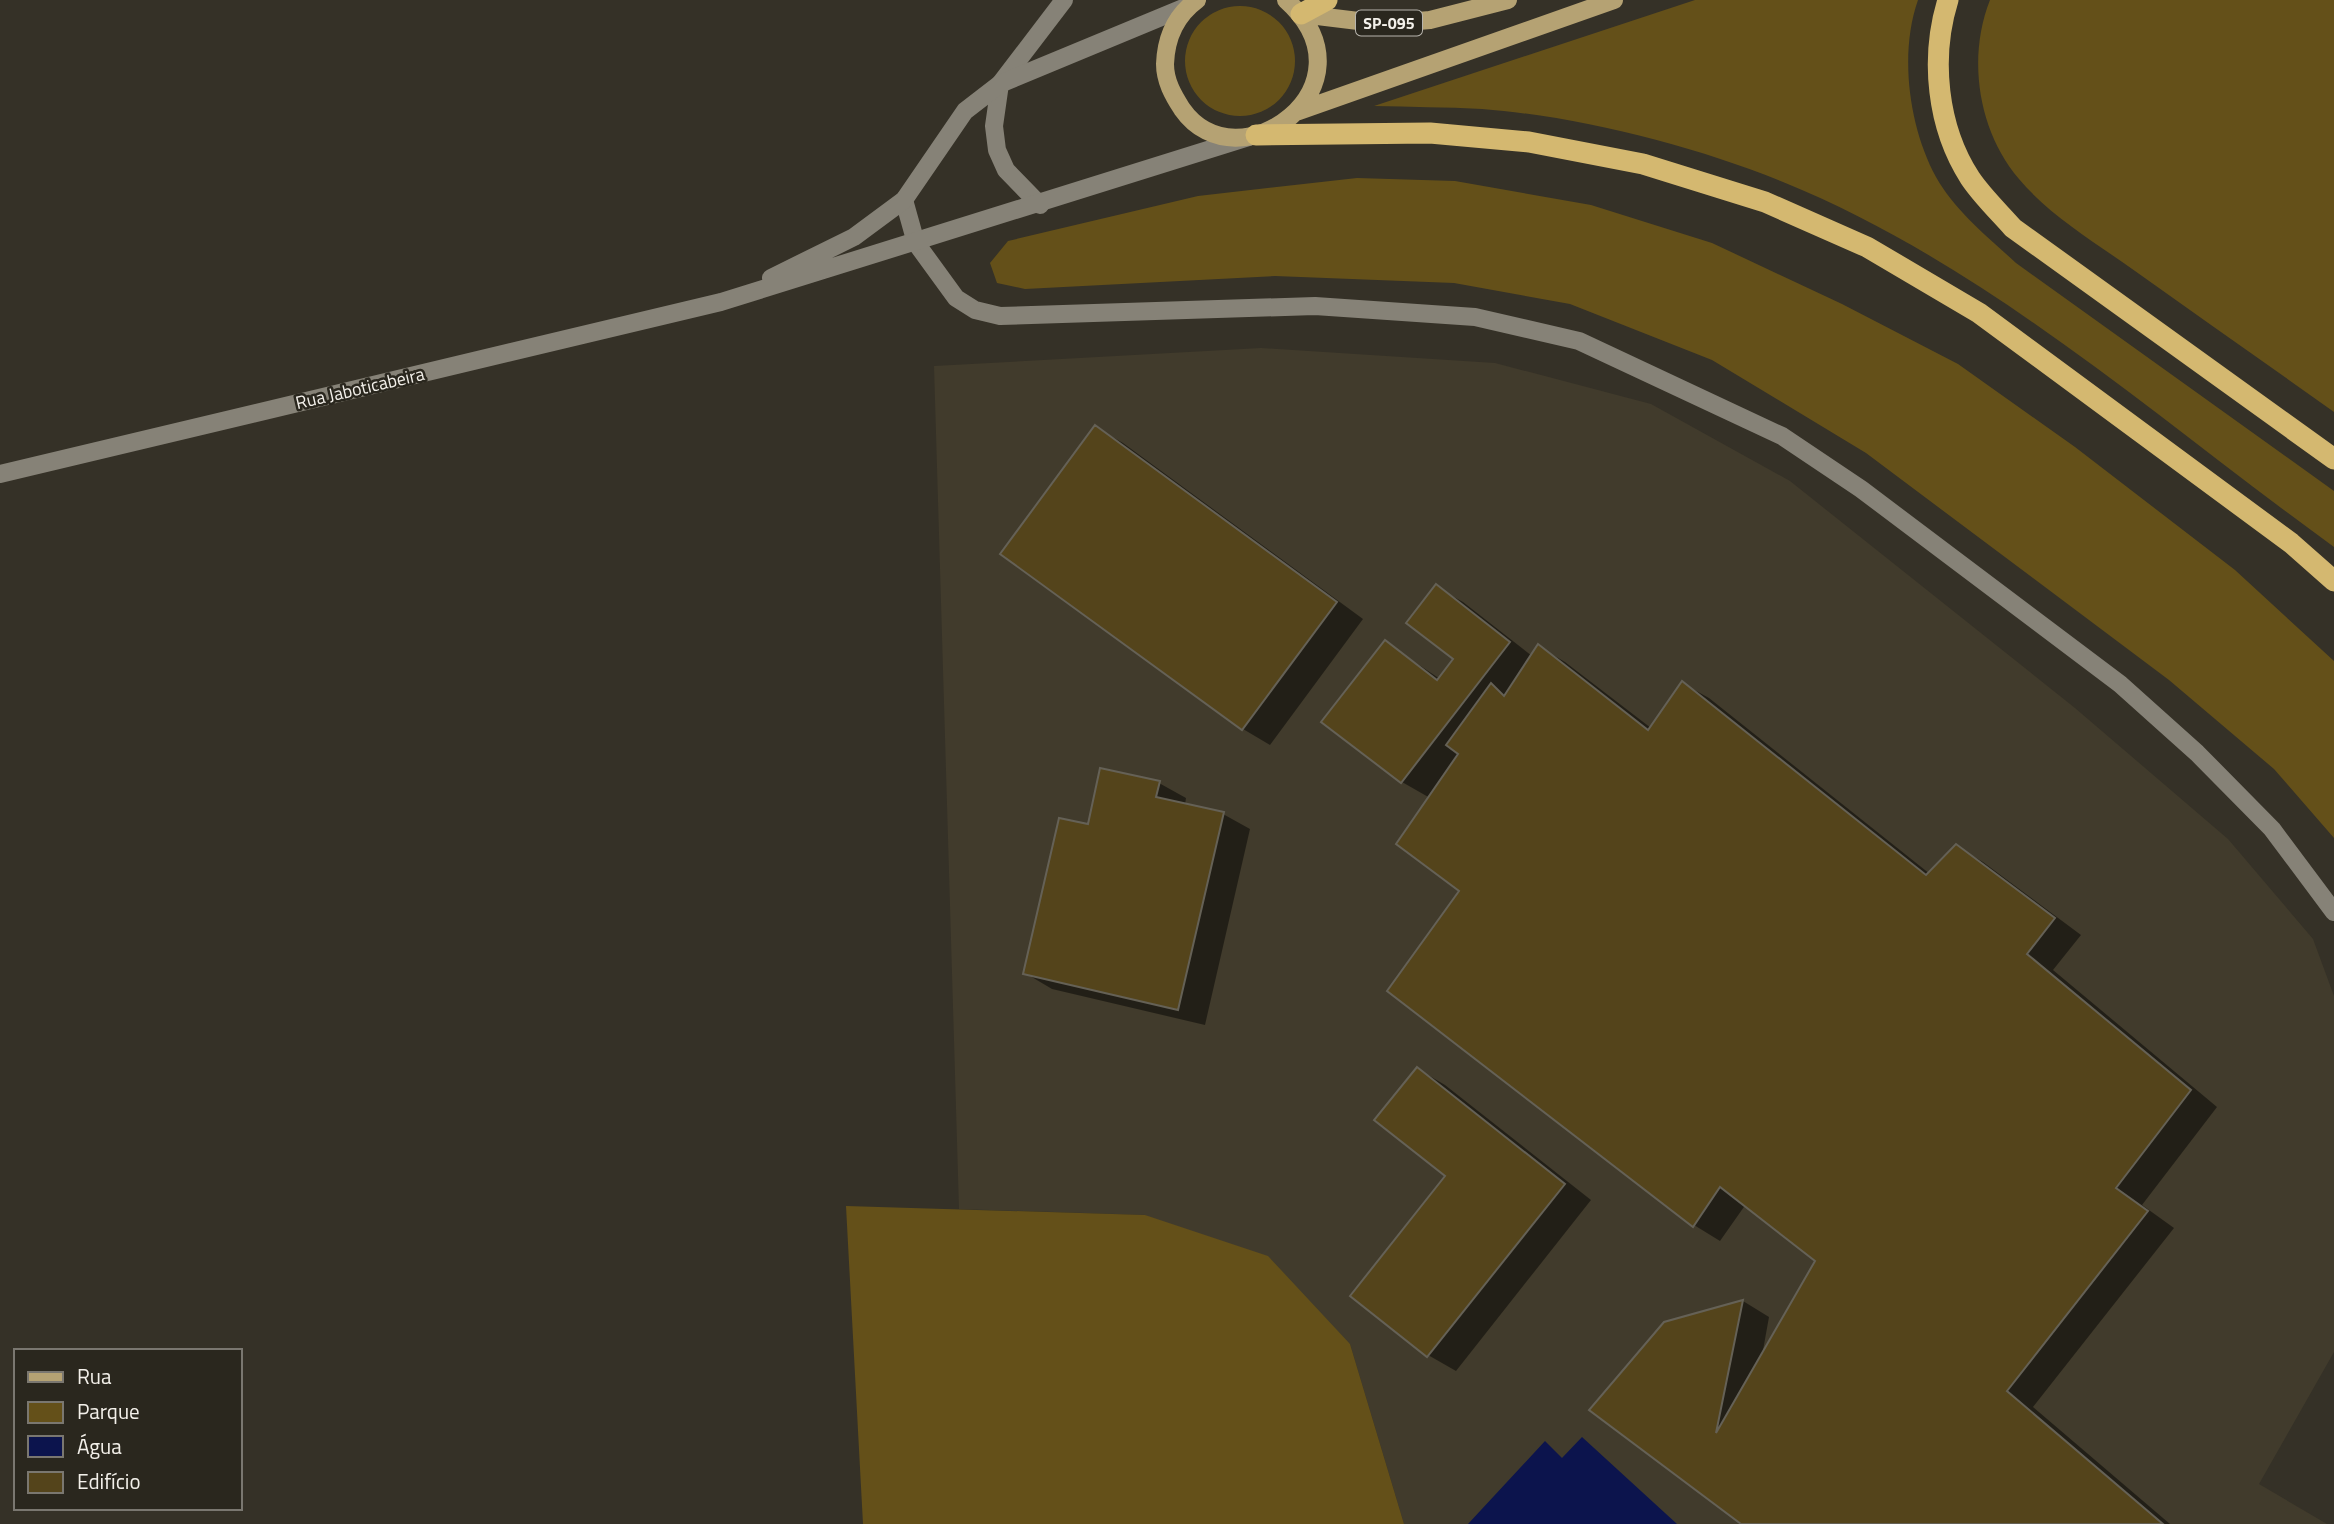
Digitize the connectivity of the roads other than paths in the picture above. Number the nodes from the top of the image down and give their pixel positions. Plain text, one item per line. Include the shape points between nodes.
1 (1064, 0) edge
2 (1327, 0) edge
3 (1508, 0) edge
4 (1614, 0) edge
5 (1948, 0) edge
6 (1193, 3) edge
7 (1294, 7) edge
8 (1000, 83) junction
9 (1299, 111) junction
10 (1256, 135) junction
11 (904, 200) junction
12 (1041, 205) junction
13 (916, 243) junction
14 (721, 302) junction
15 (2334, 459) edge
16 (0, 474) edge
17 (2334, 582) edge
18 (2334, 912) edge

1 - 8 street
2 - 7 highway
3 - 7 main road, SP-095 via 1430,20 1383,24
4 - 9 main road
5 - 15 highway via 1937,60 1944,121 1970,178 2013,228
6 - 8 street
6 - 10 main road via 1174,25 1166,48 1165,72 1173,94 1186,114 1205,128 1228,136
7 - 9 main road via 1314,37 1318,62 1313,88
8 - 11 street via 965,111
8 - 12 street via 994,126 997,150 1006,170
9 - 10 main road via 1279,128
10 - 12 street
10 - 17 highway via 1430,134 1529,142 1643,164 1765,202 1867,247 1979,313 2291,543
11 - 13 street
11 - 14 street via 855,237
12 - 13 street
13 - 14 street
13 - 18 street via 956,298 975,310 1000,316 1315,306 1475,317 1579,341 1679,386 1783,436 2120,684 2197,752 2272,829
14 - 16 street, Rua Jaboticabeira

